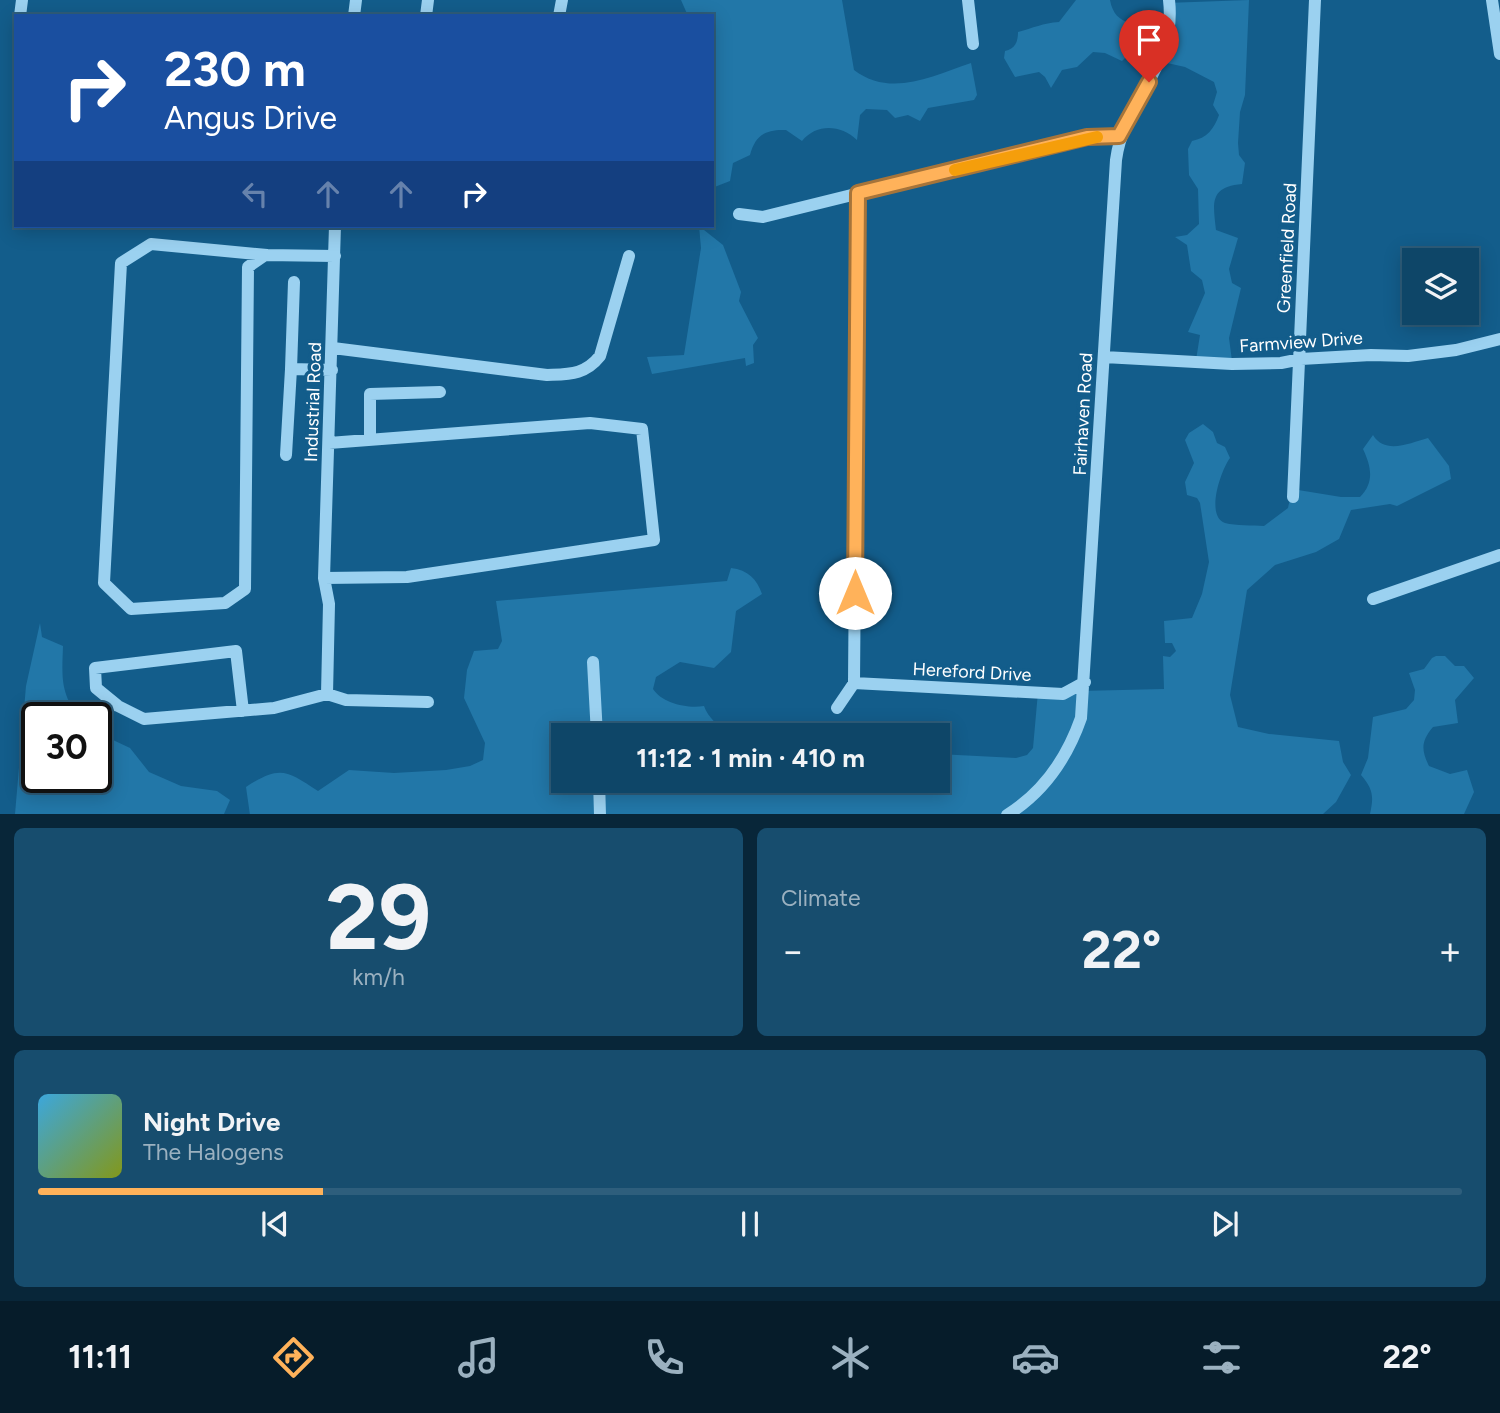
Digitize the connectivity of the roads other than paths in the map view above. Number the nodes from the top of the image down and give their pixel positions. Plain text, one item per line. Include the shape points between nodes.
1 (968, 0) edge
2 (1169, 0) edge
3 (1315, 0) edge
4 (1492, 0) edge
5 (972, 44) dead end
6 (1500, 54) edge
7 (1119, 136) junction
8 (858, 193) junction
9 (739, 214) dead end
10 (335, 228) edge
11 (267, 255) junction
12 (335, 256) junction
13 (629, 256) dead end
14 (294, 282) dead end
15 (1500, 340) edge
16 (333, 348) junction
17 (1104, 357) junction
18 (1301, 359) junction
19 (291, 369) junction
20 (332, 370) junction
21 (440, 392) dead end
22 (370, 440) junction
23 (329, 443) junction
24 (286, 455) dead end
25 (1293, 497) dead end
26 (1500, 555) edge
27 (324, 578) junction
28 (1373, 599) dead end
29 (593, 662) dead end
30 (1085, 682) junction
31 (854, 683) junction
32 (327, 694) junction
33 (428, 702) dead end
34 (837, 708) dead end
35 (243, 711) junction
36 (596, 723) edge
37 (599, 793) edge
38 (600, 814) edge
39 (1007, 814) edge

1 - 5 street
2 - 7 street, Fairhaven Road via 1166,48
3 - 18 street, Greenfield Road
4 - 6 street
7 - 8 street via 1087,137
7 - 17 street, Fairhaven Road
8 - 9 street via 763,217
8 - 31 street
10 - 12 street, Industrial Road
11 - 11 street via 248,267 245,589 225,603 131,609 104,583 121,263 151,244
11 - 12 street
12 - 16 street, Industrial Road
13 - 16 street via 600,356 578,373 547,375
14 - 19 street
15 - 18 street, Farmview Drive via 1408,356
16 - 20 street, Industrial Road
17 - 18 street, Farmview Drive via 1232,364
17 - 30 street, Fairhaven Road
18 - 25 street, Greenfield Road
19 - 20 street
19 - 24 street
20 - 23 street, Industrial Road
21 - 22 street via 370,394
22 - 23 street
22 - 27 street via 590,423 642,429 654,540 407,577
23 - 27 street, Industrial Road
26 - 28 street
27 - 32 street, Industrial Road via 329,604
29 - 36 street
30 - 31 street, Hereford Drive via 1063,694
30 - 39 street, Fairhaven Road via 1081,718 1070,748 1046,782
31 - 34 street
32 - 33 street via 346,700
32 - 35 street
35 - 35 street via 144,719 96,688 95,668 236,652
37 - 38 street

